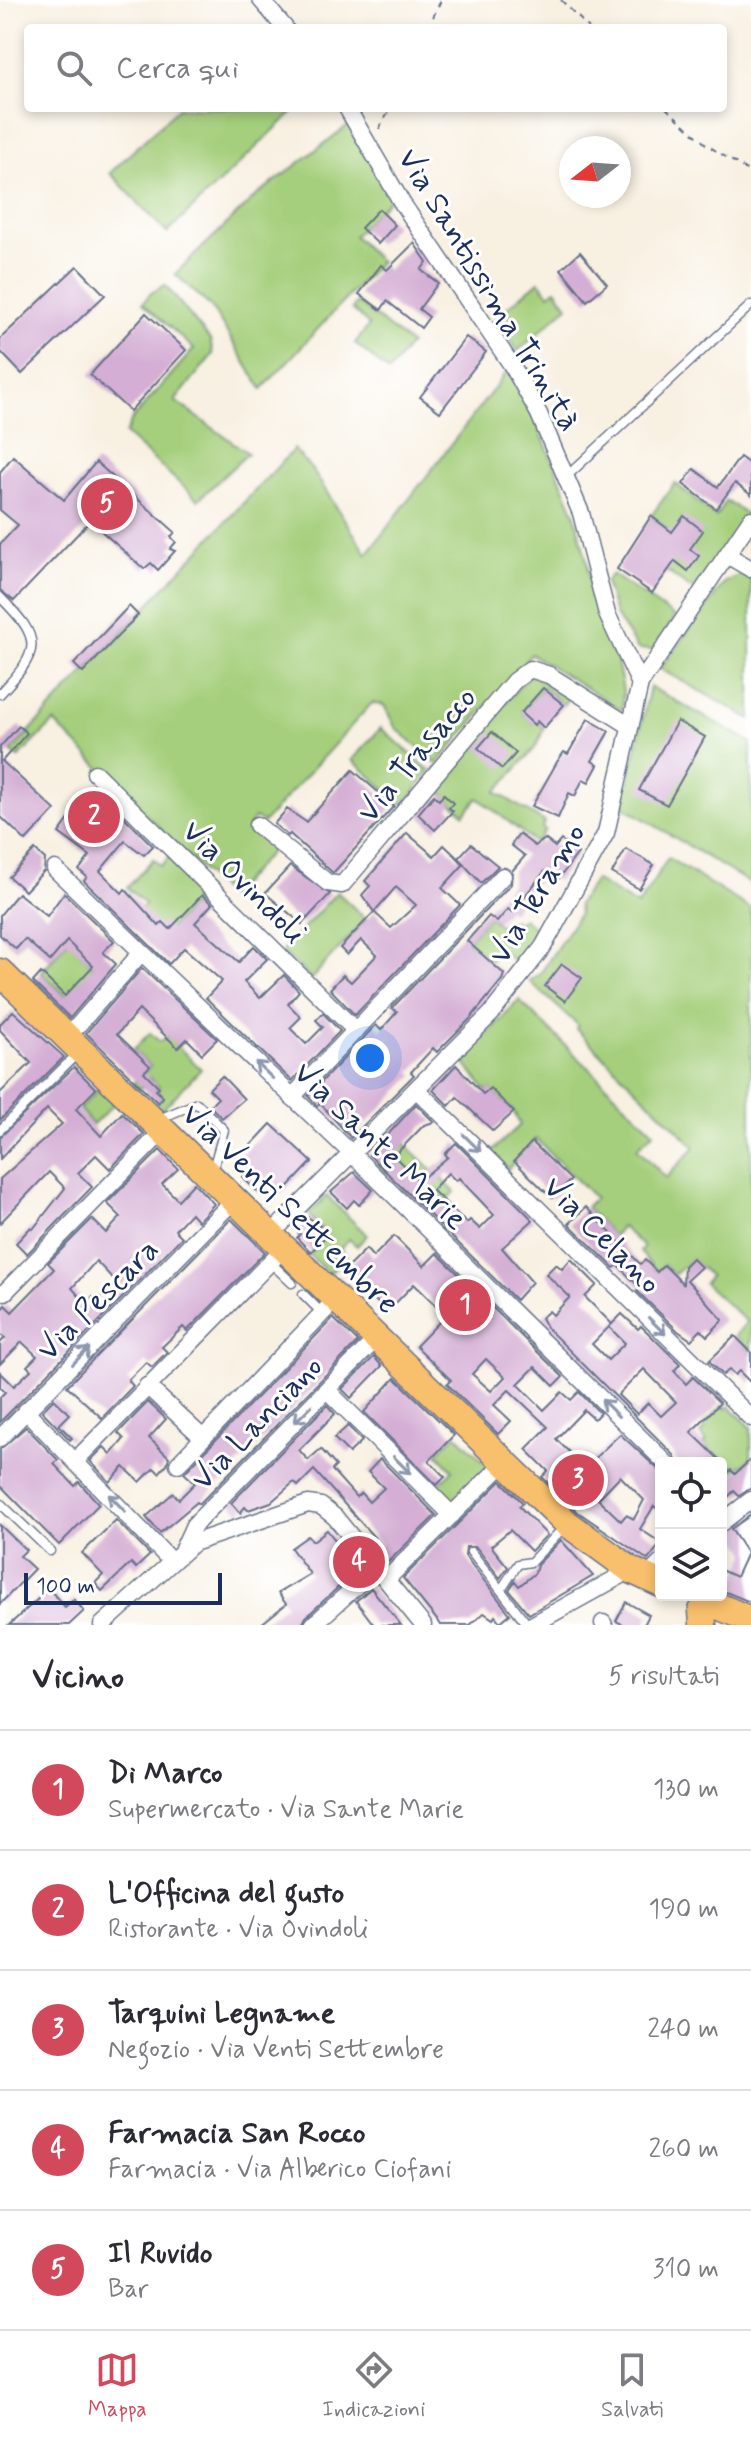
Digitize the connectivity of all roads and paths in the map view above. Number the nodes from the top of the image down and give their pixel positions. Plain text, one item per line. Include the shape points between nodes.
1 (261, 0) edge
2 (441, 0) edge
3 (561, 0) edge
4 (282, 24) edge
5 (430, 24) edge
6 (585, 24) edge
7 (350, 112) edge
8 (389, 112) edge
9 (670, 112) edge
10 (370, 144) junction
11 (751, 173) edge
12 (751, 305) edge
13 (567, 476) junction
14 (751, 519) edge
15 (727, 555) junction
16 (751, 569) edge
17 (0, 597) edge
18 (640, 684) junction
19 (0, 694) edge
20 (630, 726) junction
21 (95, 773) dead end
22 (257, 825) dead end
23 (55, 869) dead end
24 (503, 876) dead end
25 (141, 953) junction
26 (0, 972) edge
27 (355, 1030) junction
28 (72, 1046) junction
29 (416, 1089) junction
30 (292, 1097) junction
31 (157, 1127) junction
32 (0, 1130) edge
33 (351, 1153) junction
34 (210, 1177) junction
35 (235, 1199) junction
36 (275, 1248) junction
37 (292, 1283) dead end
38 (5, 1292) dead end
39 (303, 1294) dead end
40 (329, 1306) junction
41 (377, 1338) junction
42 (147, 1386) junction
43 (327, 1390) junction
44 (26, 1411) junction
45 (751, 1418) edge
46 (0, 1438) edge
47 (203, 1438) junction
48 (660, 1457) edge
49 (75, 1461) junction
50 (505, 1462) junction
51 (178, 1464) dead end
52 (751, 1500) edge
53 (0, 1503) edge
54 (452, 1515) junction
55 (727, 1517) edge
56 (568, 1524) junction
57 (50, 1551) dead end
58 (471, 1552) dead end
59 (176, 1554) junction
60 (654, 1572) edge
61 (382, 1573) junction
62 (501, 1590) junction
63 (102, 1625) edge
64 (313, 1625) edge
65 (423, 1625) edge
66 (530, 1625) edge

1 - 4 street
2 - 5 path
3 - 6 path
7 - 10 street, Via Santissima Trinità
8 - 10 path
9 - 11 path via 707,145
10 - 13 street, Via Santissima Trinità via 407,212 526,388
12 - 13 lane
13 - 18 street, Via Santissima Trinità via 605,608
14 - 15 street, Via Teramo
15 - 16 street
15 - 18 street, Via Teramo
17 - 19 lane via 29,627 33,645 28,663
18 - 20 street, Via Teramo
20 - 22 street, Via Trasacco via 549,675 530,669 514,681 346,883 328,883
20 - 29 street, Via Teramo via 606,833 556,926 491,1014
21 - 27 street, Via Ovindoli
23 - 25 street, Via Sante Marie
24 - 27 street
25 - 28 street
30 -> 25 street, Via Sante Marie
26 - 28 main road, Via Venti Settembre
27 - 30 street
28 - 31 main road, Via Venti Settembre
28 - 32 lane
29 - 33 street, Via Teramo
29 -> 45 street, Via Celano
30 - 33 street, Via Sante Marie
31 - 34 main road, Via Venti Settembre
31 - 34 lane via 197,1103 224,1130
31 - 38 street
33 - 36 street, Via Teramo
48 -> 33 street, Via Sante Marie
34 - 35 main road, Via Venti Settembre
35 - 36 main road, Via Venti Settembre
44 -> 35 street, Via Pescara
36 - 37 lane
36 - 40 main road, Via Venti Settembre
36 - 42 street, Via Teramo
39 - 40 lane
40 - 41 main road, Via Venti Settembre
40 - 47 street
41 - 43 street, Via Lanciano
41 - 50 main road, Via Venti Settembre
42 - 47 street
42 - 49 street, Via Teramo
43 -> 54 street
43 -> 59 street, Via Lanciano via 194,1525
44 - 46 street, Via Pescara
44 - 49 street
47 - 51 street
59 -> 49 street
50 - 54 street
50 - 56 main road, Via Venti Settembre
52 - 55 street
53 - 57 lane
54 - 61 street
56 - 60 main road, Via Venti Settembre via 609,1553
56 - 62 lane via 531,1562 518,1564
58 - 62 lane
59 - 61 street via 278,1512 314,1504 335,1517
59 - 63 street
60 - 66 street
61 - 64 street
61 - 65 street
62 - 66 lane

